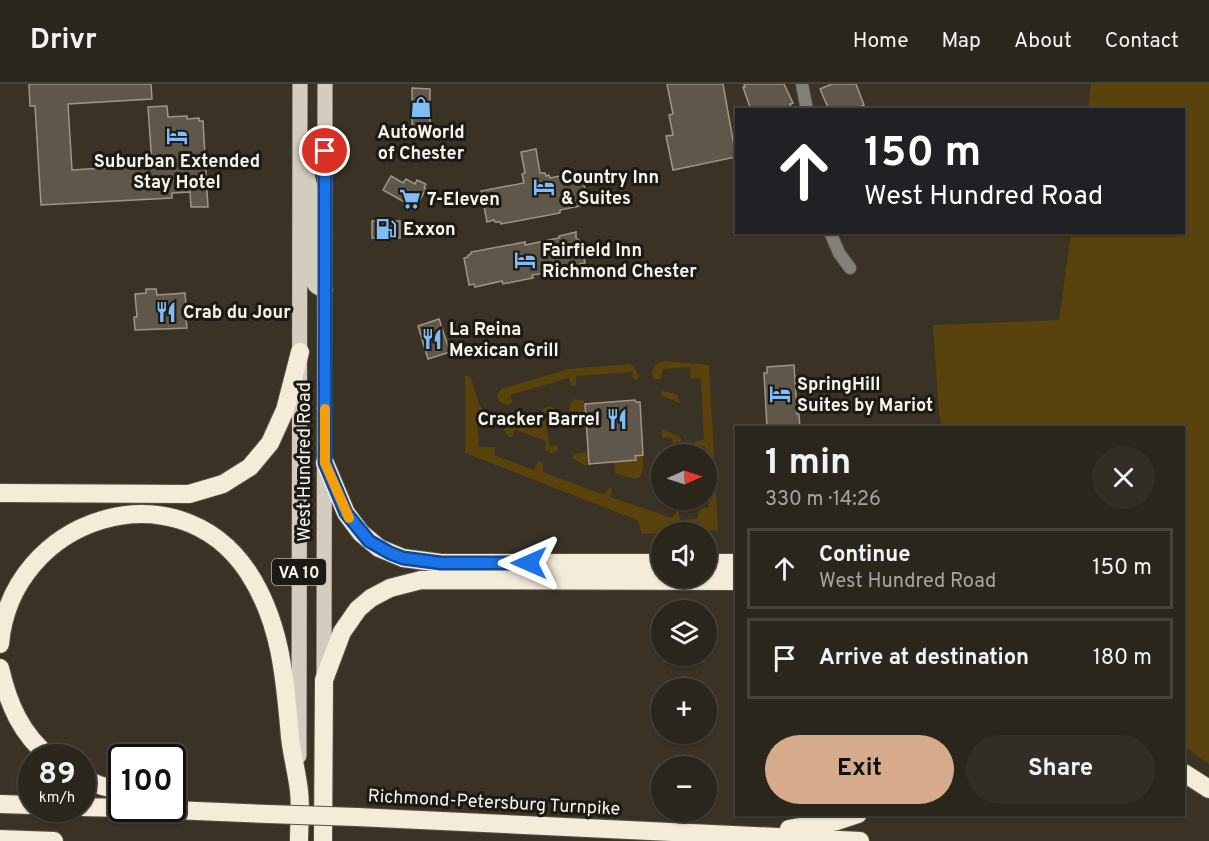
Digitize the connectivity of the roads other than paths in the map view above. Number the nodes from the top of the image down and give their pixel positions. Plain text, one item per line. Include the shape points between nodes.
1 (300, 84) edge
2 (325, 84) edge
3 (802, 84) edge
4 (807, 108) edge
5 (300, 148) junction
6 (831, 234) edge
7 (850, 268) dead end
8 (325, 290) junction
9 (300, 352) junction
10 (325, 463) junction
11 (0, 493) edge
12 (651, 563) edge
13 (717, 563) edge
14 (735, 563) edge
15 (735, 581) edge
16 (0, 644) edge
17 (0, 668) edge
18 (324, 680) junction
19 (36, 744) edge
20 (1185, 774) edge
21 (1209, 789) edge
22 (299, 792) junction
23 (0, 804) edge
24 (18, 805) edge
25 (186, 807) edge
26 (186, 810) edge
27 (197, 810) junction
28 (851, 816) edge
29 (748, 836) junction
30 (0, 839) edge
31 (54, 841) edge
32 (299, 841) edge
33 (323, 841) edge
34 (860, 841) edge

1 - 5 main road, West Hundred Road / VA 10
2 - 8 main road, West Hundred Road / VA 10
3 - 4 street
5 - 8 main road via 312,194 312,278 314,285
5 - 9 main road, West Hundred Road / VA 10
6 - 7 street
8 - 10 main road, West Hundred Road / VA 10
9 - 11 highway via 285,410 270,443 250,466 223,484 189,494
9 - 22 main road, West Hundred Road / VA 10
10 - 12 highway via 353,524 379,548 403,558 441,563
10 - 18 main road, West Hundred Road / VA 10
13 - 14 highway
15 - 18 highway via 404,583 371,598 350,619
16 - 22 highway via 4,618 20,581 40,556 65,536 102,519 139,514 198,528 231,551 262,595 280,651
17 - 19 highway via 14,712
18 - 33 highway, West Hundred Road / VA 10
20 - 21 highway
22 - 32 highway, West Hundred Road / VA 10
23 - 24 highway
25 - 27 highway
26 - 27 highway, Richmond-Petersburg Turnpike
27 - 29 highway, Richmond-Petersburg Turnpike, bridge
28 - 29 highway
29 - 34 highway, Richmond-Petersburg Turnpike
30 - 31 highway

